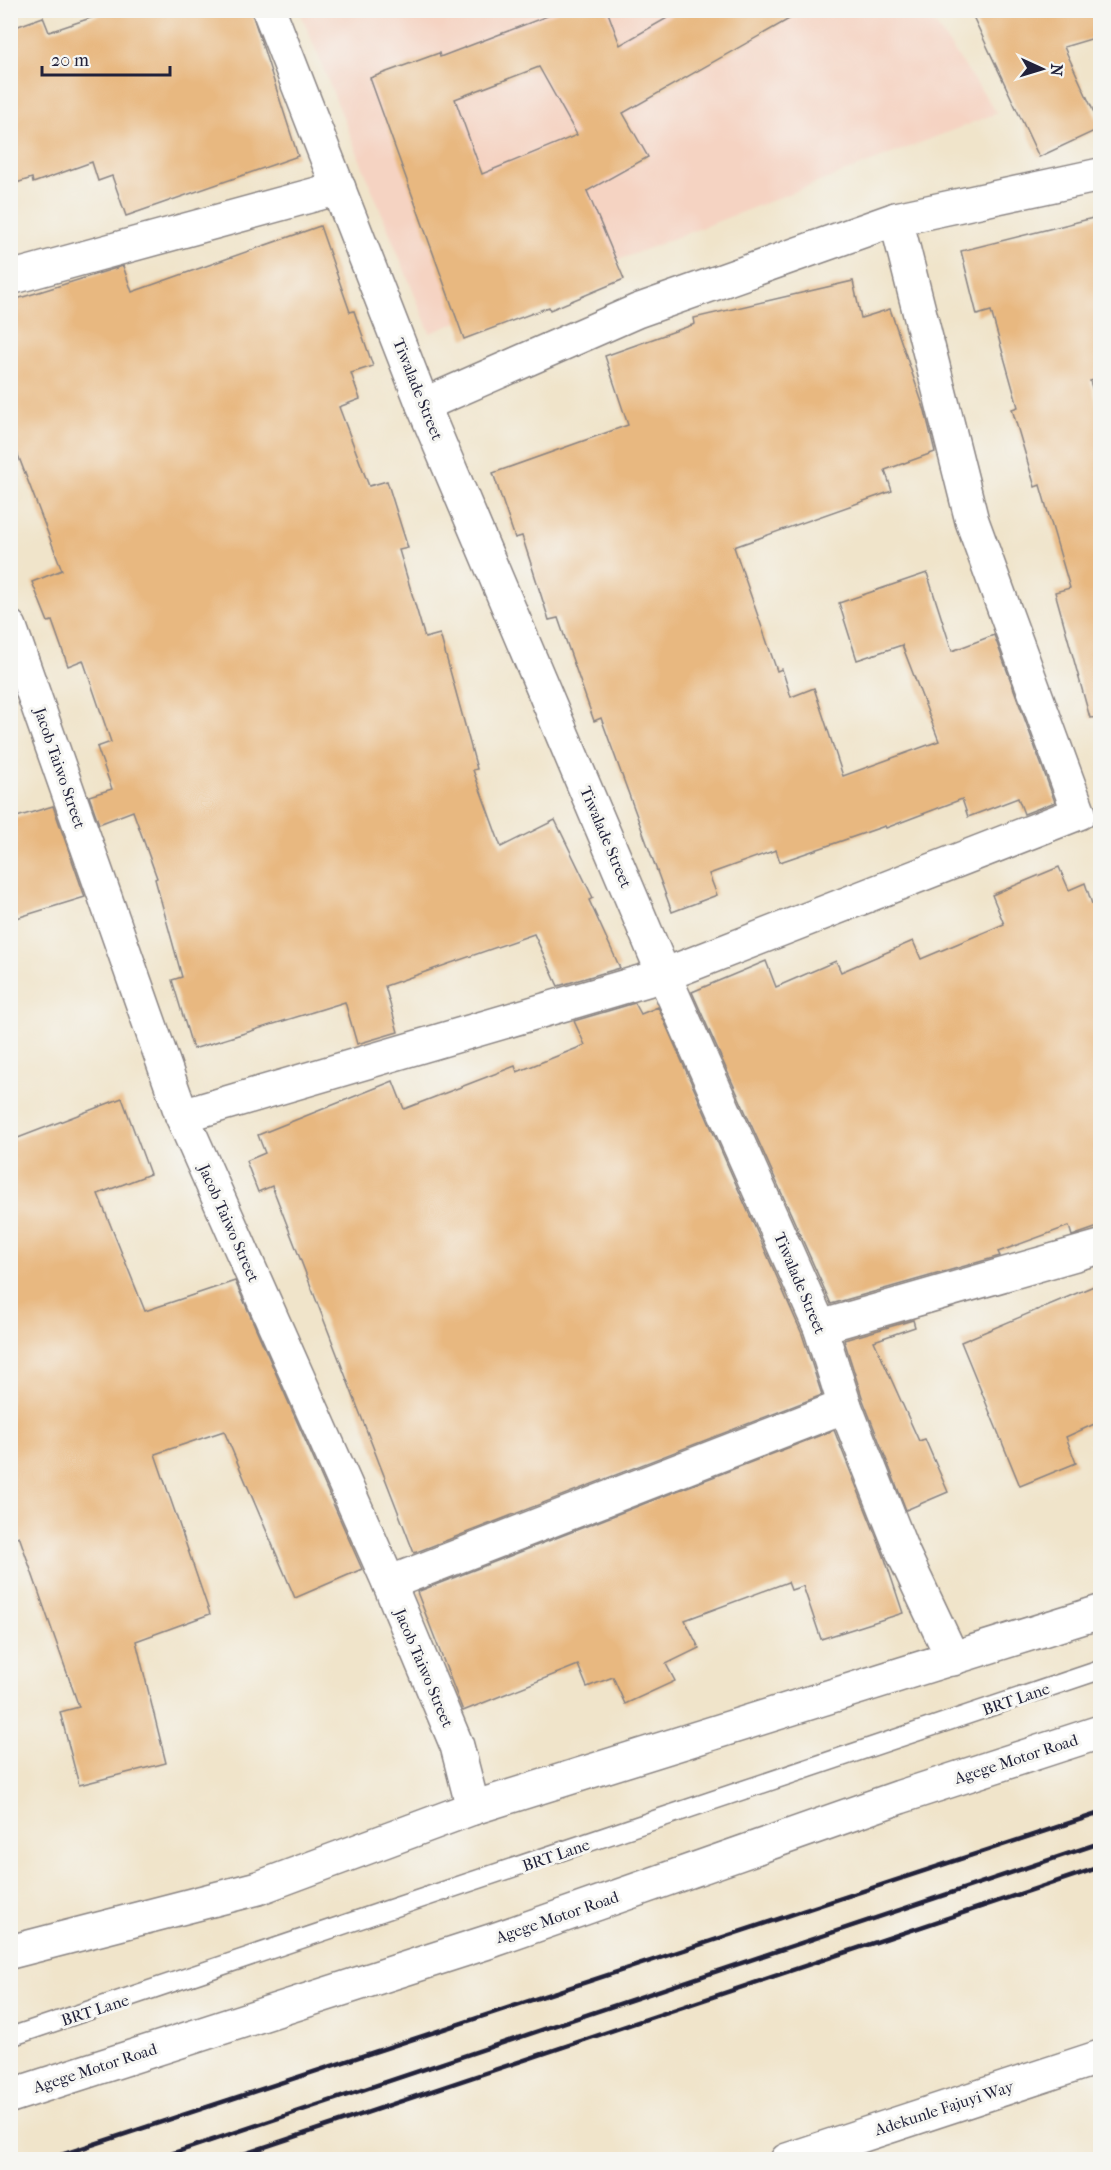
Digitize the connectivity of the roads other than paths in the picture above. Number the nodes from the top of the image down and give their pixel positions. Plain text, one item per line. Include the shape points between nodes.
1 (270, 10) edge
2 (1101, 175) edge
3 (339, 188) junction
4 (896, 219) junction
5 (10, 278) edge
6 (423, 405) junction
7 (10, 627) edge
8 (664, 975) junction
9 (182, 1116) junction
10 (1101, 1247) edge
11 (820, 1327) junction
12 (845, 1406) junction
13 (389, 1583) junction
14 (1101, 1612) edge
15 (953, 1659) junction
16 (1101, 1670) edge
17 (1101, 1732) edge
18 (472, 1808) junction
19 (10, 1952) edge
20 (10, 2037) edge
21 (1101, 2057) edge
22 (10, 2096) edge
23 (787, 2160) edge

1 - 3 main road, Tiwalade Street
2 - 4 main road
3 - 5 main road
3 - 6 main road, Tiwalade Street
4 - 6 main road via 637,311
4 - 8 main road via 972,521 1079,813
6 - 8 main road, Tiwalade Street
7 - 9 main road, Jacob Taiwo Street
8 - 9 main road
8 - 11 main road, Tiwalade Street
9 - 13 main road, Jacob Taiwo Street
10 - 11 main road
11 - 12 main road, Tiwalade Street
12 - 13 main road
12 - 15 main road, Tiwalade Street via 903,1553
13 - 18 main road, Jacob Taiwo Street via 457,1746
14 - 15 main road
15 - 18 main road
16 - 20 lane, BRT Lane
17 - 22 main road, Agege Motor Road via 900,1797 494,1940
18 - 19 main road via 258,1888
21 - 23 main road, Adekunle Fajuyi Way

